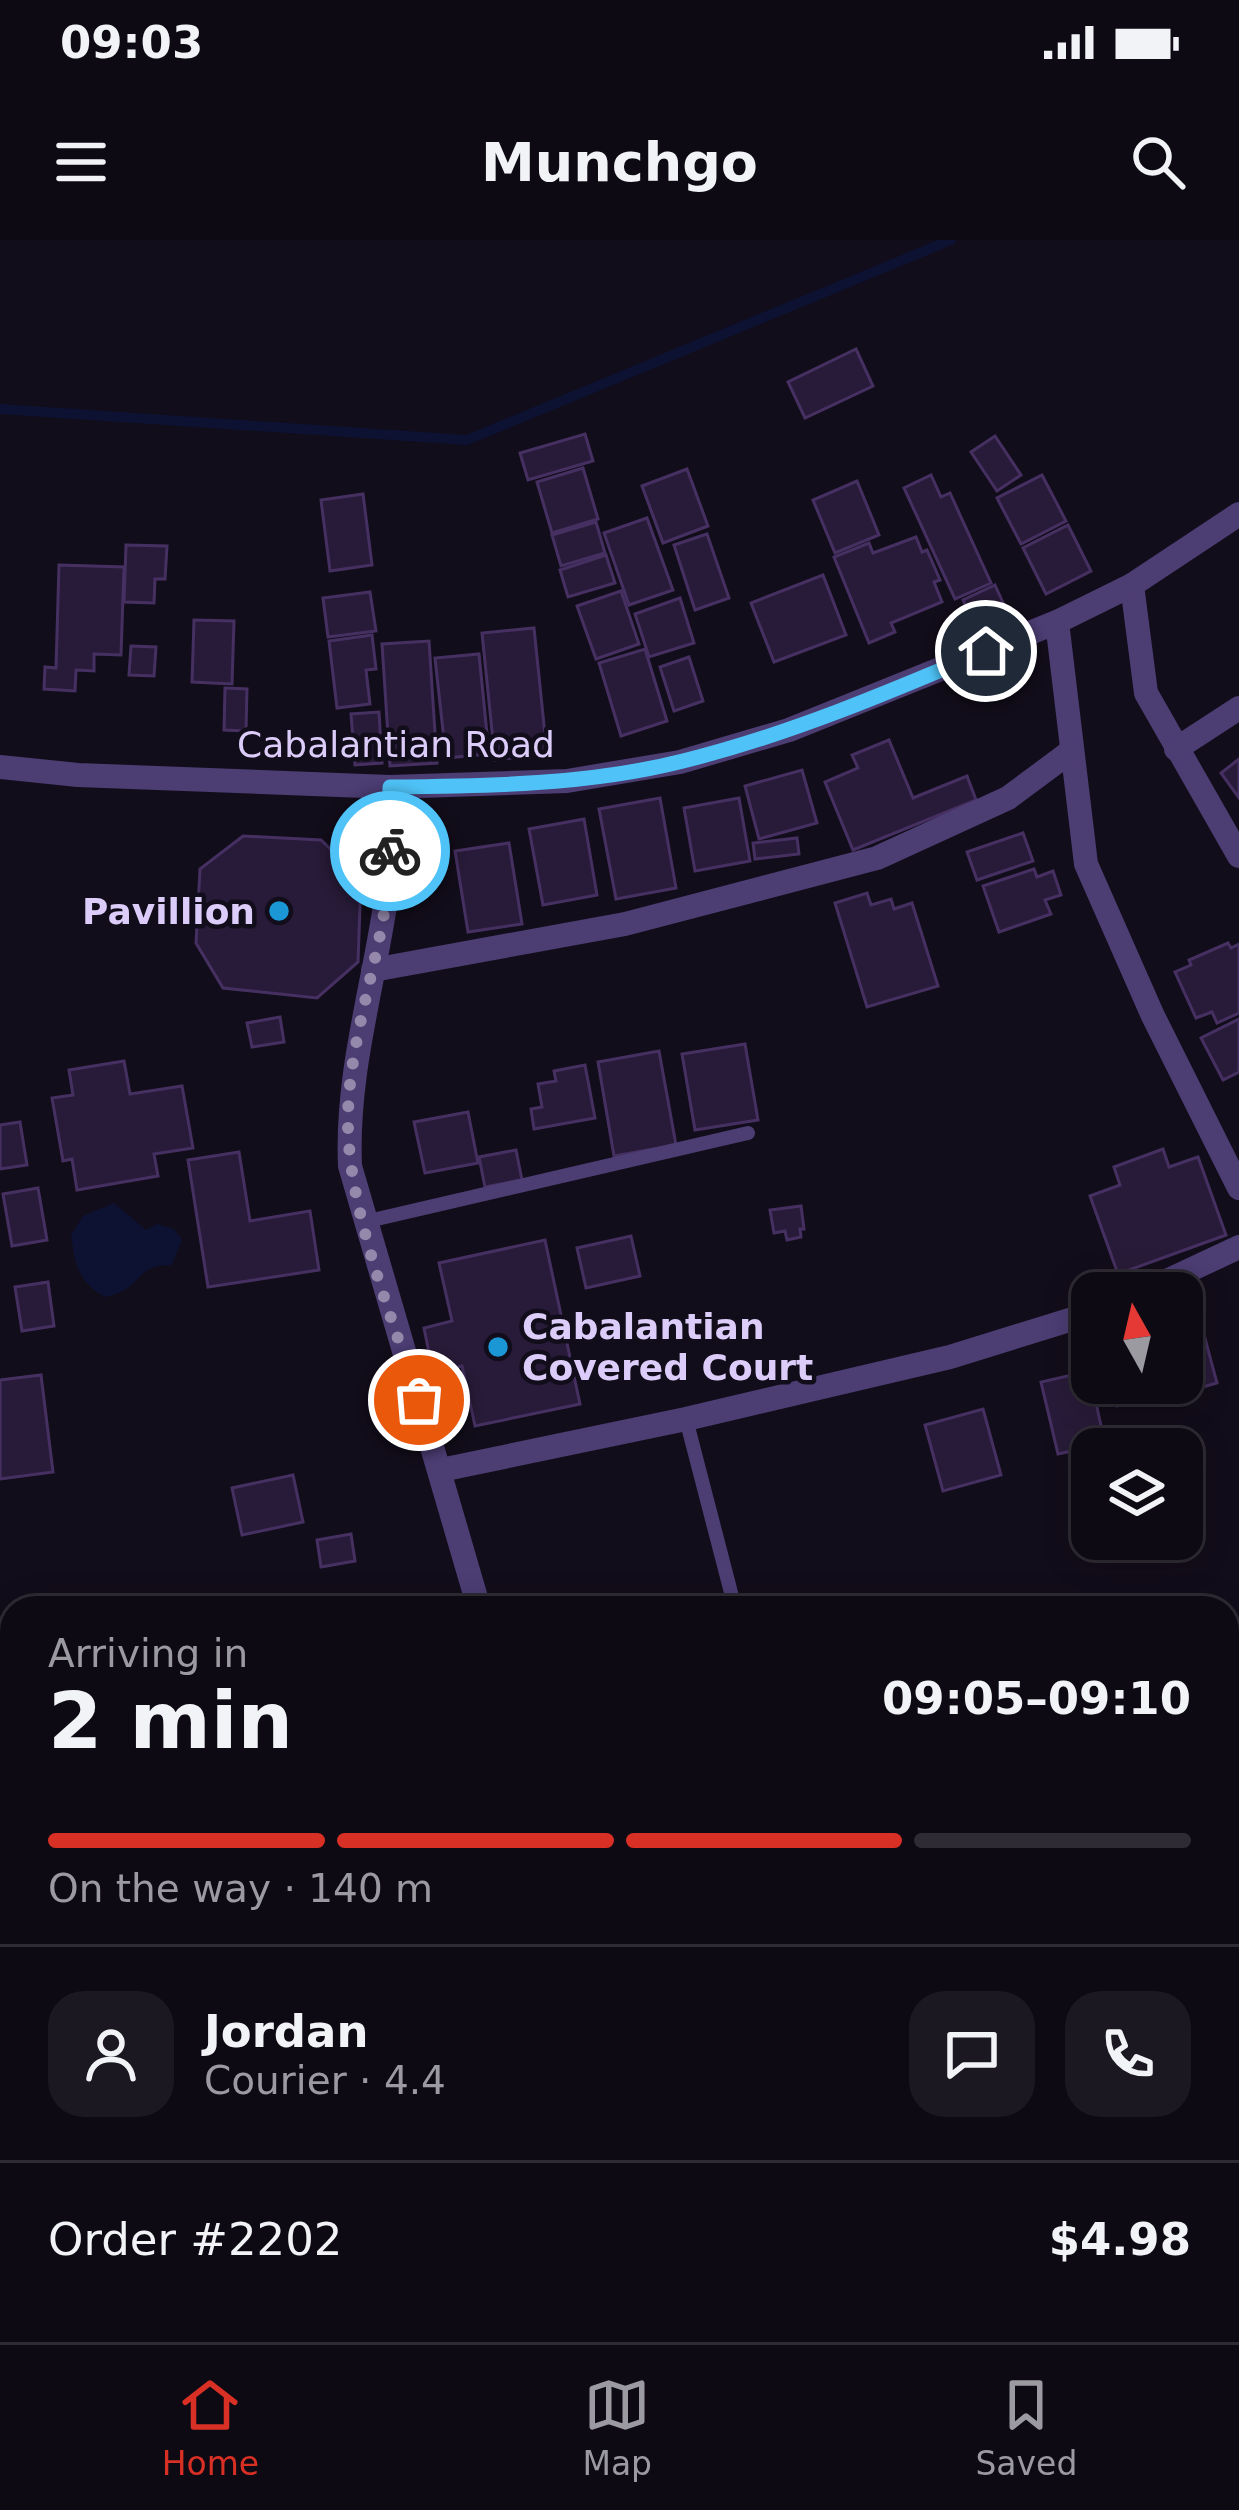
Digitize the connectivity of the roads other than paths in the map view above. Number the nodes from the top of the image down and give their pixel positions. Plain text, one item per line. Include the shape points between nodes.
1 (1239, 514) edge
2 (1132, 585) junction
3 (1057, 622) junction
4 (1239, 708) edge
5 (1176, 749) junction
6 (1070, 752) junction
7 (0, 766) edge
8 (390, 787) junction
9 (1239, 856) edge
10 (373, 970) junction
11 (748, 1133) dead end
12 (1239, 1188) edge
13 (364, 1222) junction
14 (1239, 1247) edge
15 (1186, 1272) edge
16 (1071, 1319) edge
17 (686, 1419) junction
18 (441, 1470) junction
19 (476, 1596) edge
20 (732, 1596) edge

1 - 2 street, Cabalantian Road
2 - 3 street, Cabalantian Road
2 - 5 street via 1146,693
3 - 6 street
3 - 8 street, Cabalantian Road via 812,722 680,762 567,781
4 - 5 street
5 - 9 street
6 - 10 street via 1008,798 877,858 625,924
6 - 12 street via 1098,898
7 - 8 street, Cabalantian Road
8 - 10 street via 390,871
10 - 13 street via 348,1112
11 - 13 lane
13 - 18 street
14 - 15 street
16 - 17 street via 950,1357
17 - 18 street
17 - 20 lane
18 - 19 street

